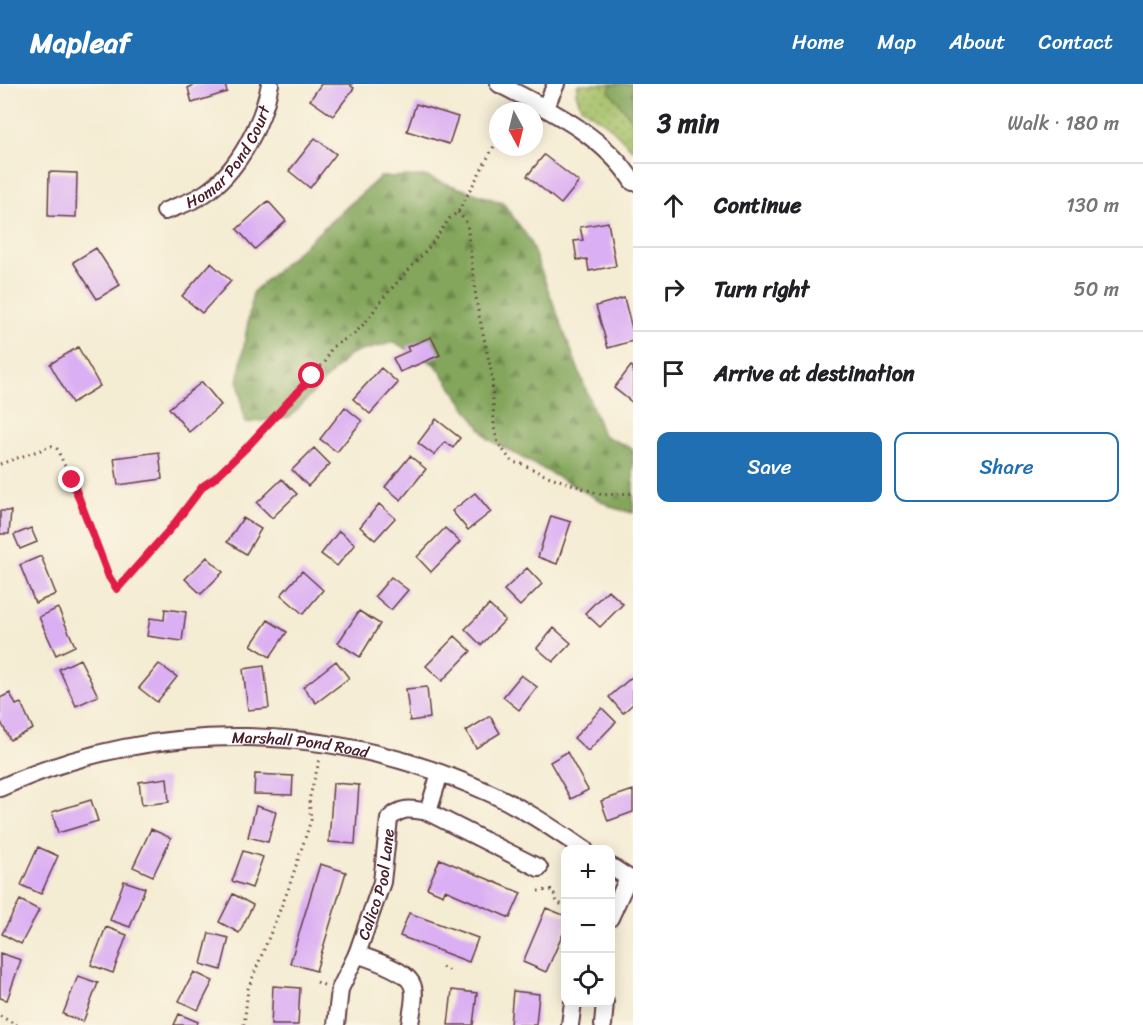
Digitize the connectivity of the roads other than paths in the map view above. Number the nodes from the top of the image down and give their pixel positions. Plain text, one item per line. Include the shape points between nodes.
1 (270, 84) edge
2 (499, 84) edge
3 (556, 84) edge
4 (544, 108) junction
5 (633, 182) edge
6 (165, 211) dead end
7 (440, 773) junction
8 (0, 788) edge
9 (428, 812) junction
10 (579, 845) edge
11 (539, 867) dead end
12 (615, 869) edge
13 (631, 879) edge
14 (615, 909) edge
15 (357, 954) junction
16 (572, 1007) edge
17 (605, 1007) edge
18 (336, 1025) edge
19 (410, 1025) edge
20 (570, 1025) edge
21 (603, 1025) edge

1 - 6 street, Homar Pond Court via 260,122 235,162 204,194
2 - 4 street
3 - 4 street
4 - 5 street via 594,139
7 - 8 street, Marshall Pond Road via 401,759 322,742 213,736 102,752
7 - 9 street
7 - 10 street, Marshall Pond Road via 494,795
9 - 11 street, Calico Pool Lane
9 - 15 street, Calico Pool Lane via 409,809 396,812 389,819 382,882
12 - 13 street
13 - 14 street
15 - 18 street, Calico Pool Lane via 340,989
15 - 19 street, Calico Pool Lane via 410,980 414,988
16 - 20 street
17 - 21 street

